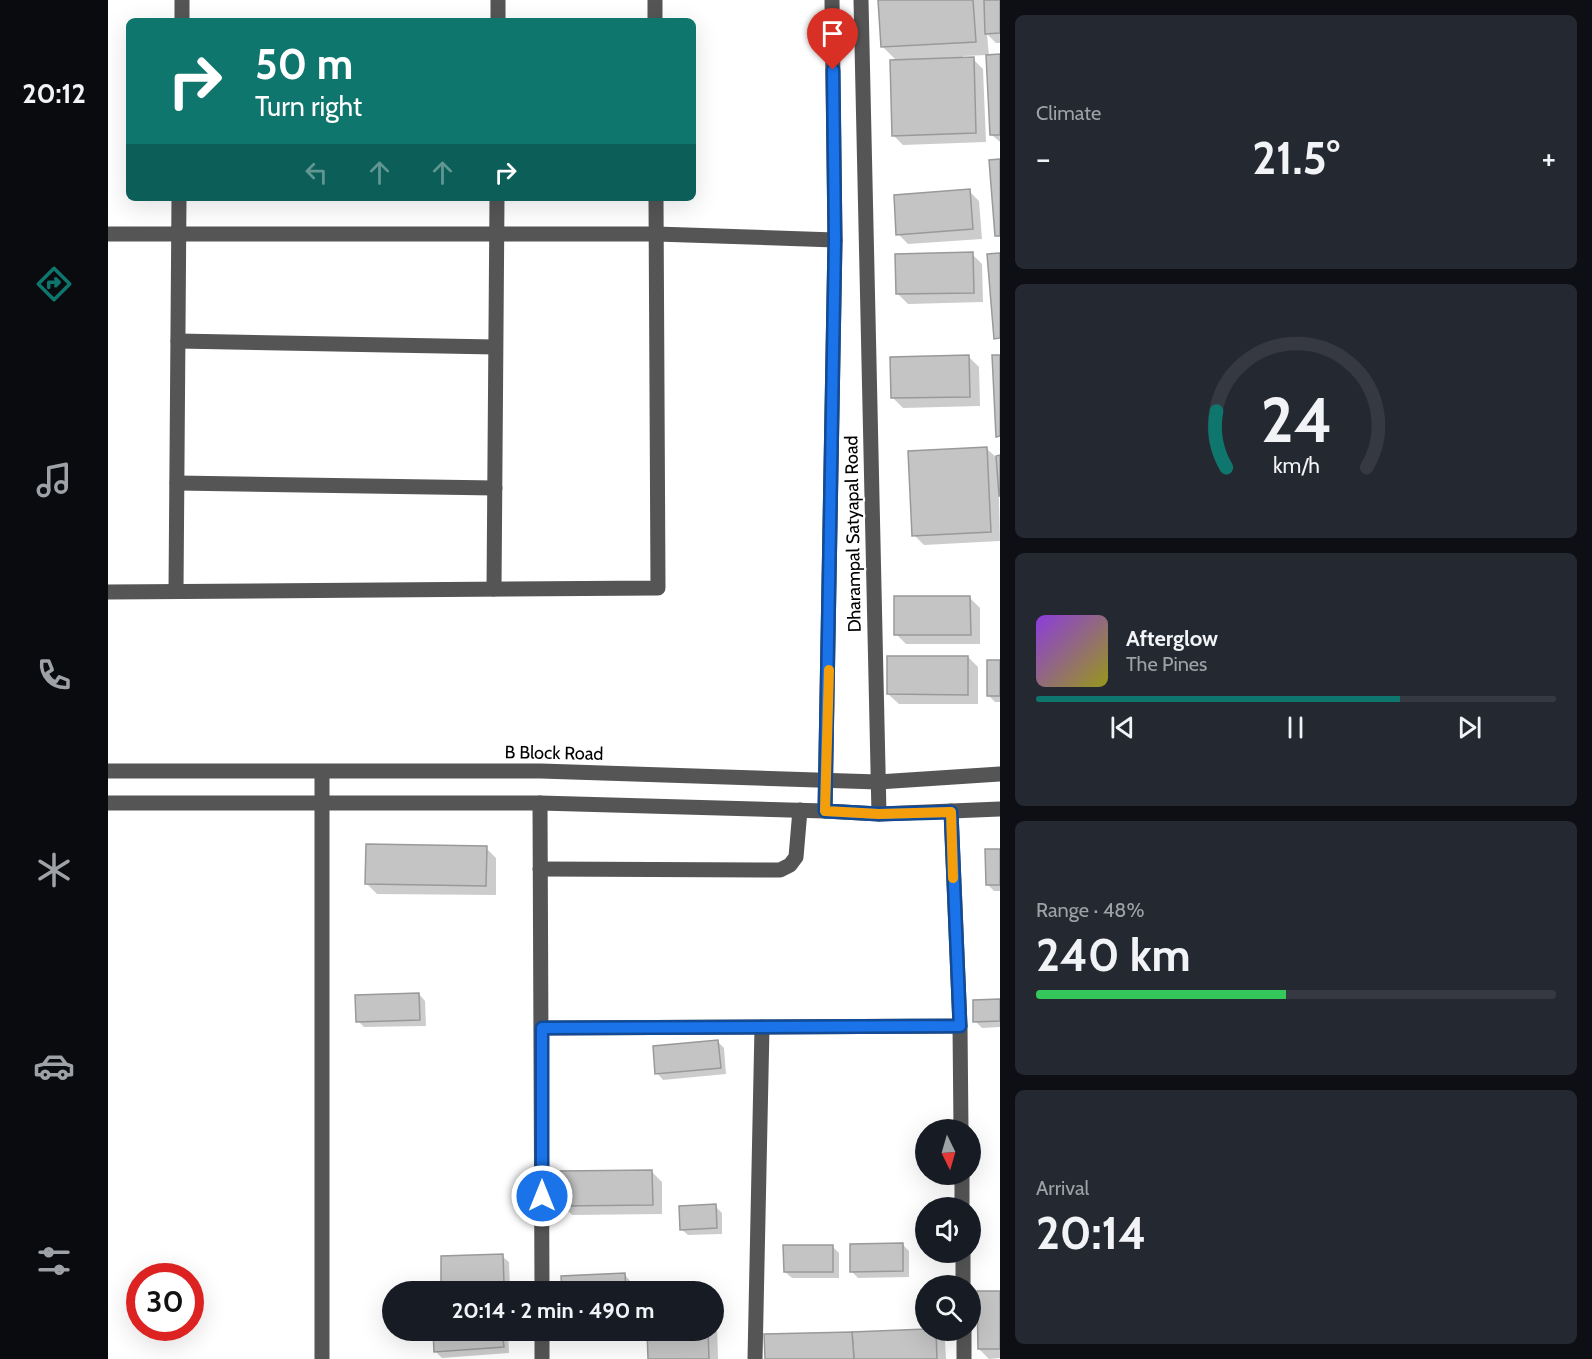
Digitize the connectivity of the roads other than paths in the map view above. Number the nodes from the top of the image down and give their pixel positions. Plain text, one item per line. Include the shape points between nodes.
1 (182, 0) edge
2 (498, 0) edge
3 (655, 0) edge
4 (832, 0) edge
5 (861, 0) edge
6 (182, 18) edge
7 (498, 18) edge
8 (655, 18) edge
9 (179, 201) edge
10 (497, 201) edge
11 (656, 201) edge
12 (108, 234) edge
13 (179, 234) junction
14 (496, 234) junction
15 (656, 234) junction
16 (835, 240) junction
17 (178, 341) junction
18 (495, 347) junction
19 (177, 483) junction
20 (495, 488) junction
21 (494, 589) junction
22 (176, 591) junction
23 (108, 592) edge
24 (108, 771) edge
25 (322, 772) junction
26 (999, 774) edge
27 (827, 779) junction
28 (879, 782) junction
29 (108, 803) edge
30 (322, 803) junction
31 (540, 803) junction
32 (999, 809) edge
33 (800, 810) junction
34 (825, 811) junction
35 (951, 812) junction
36 (879, 814) junction
37 (540, 869) junction
38 (960, 1026) junction
39 (762, 1027) junction
40 (542, 1028) junction
41 (961, 1119) edge
42 (542, 1281) edge
43 (542, 1341) edge
44 (964, 1341) edge
45 (322, 1359) edge
46 (542, 1359) edge
47 (755, 1359) edge
48 (964, 1359) edge

1 - 6 street
2 - 7 street
3 - 8 street
4 - 16 street, Dharampal Satyapal Road
5 - 28 street, Dharampal Satyapal Road
9 - 13 street
10 - 14 street
11 - 15 street
12 - 13 street
13 - 14 street
13 - 17 street
14 - 15 street
14 - 18 street
15 - 16 street
15 - 21 street via 658,588
16 - 27 street, Dharampal Satyapal Road
17 - 18 street
17 - 19 street
18 - 20 street
19 - 20 street
19 - 22 street
20 - 21 street
21 - 22 street
22 - 23 street
24 - 25 street, B Block Road
25 - 27 street, B Block Road via 541,771
25 - 30 street
26 - 28 street, B Block Road
27 - 28 street, B Block Road
27 - 34 street, Dharampal Satyapal Road
28 - 36 street, Dharampal Satyapal Road
29 - 30 street
30 - 31 street
30 - 45 street
31 - 33 street
31 - 37 street
32 - 35 street
33 - 34 street
33 - 37 street via 796,857 780,870
34 - 36 street
35 - 36 street
35 - 38 street
37 - 40 street
38 - 39 street
38 - 41 street
39 - 40 street
39 - 47 street
40 - 42 street
43 - 46 street
44 - 48 street

